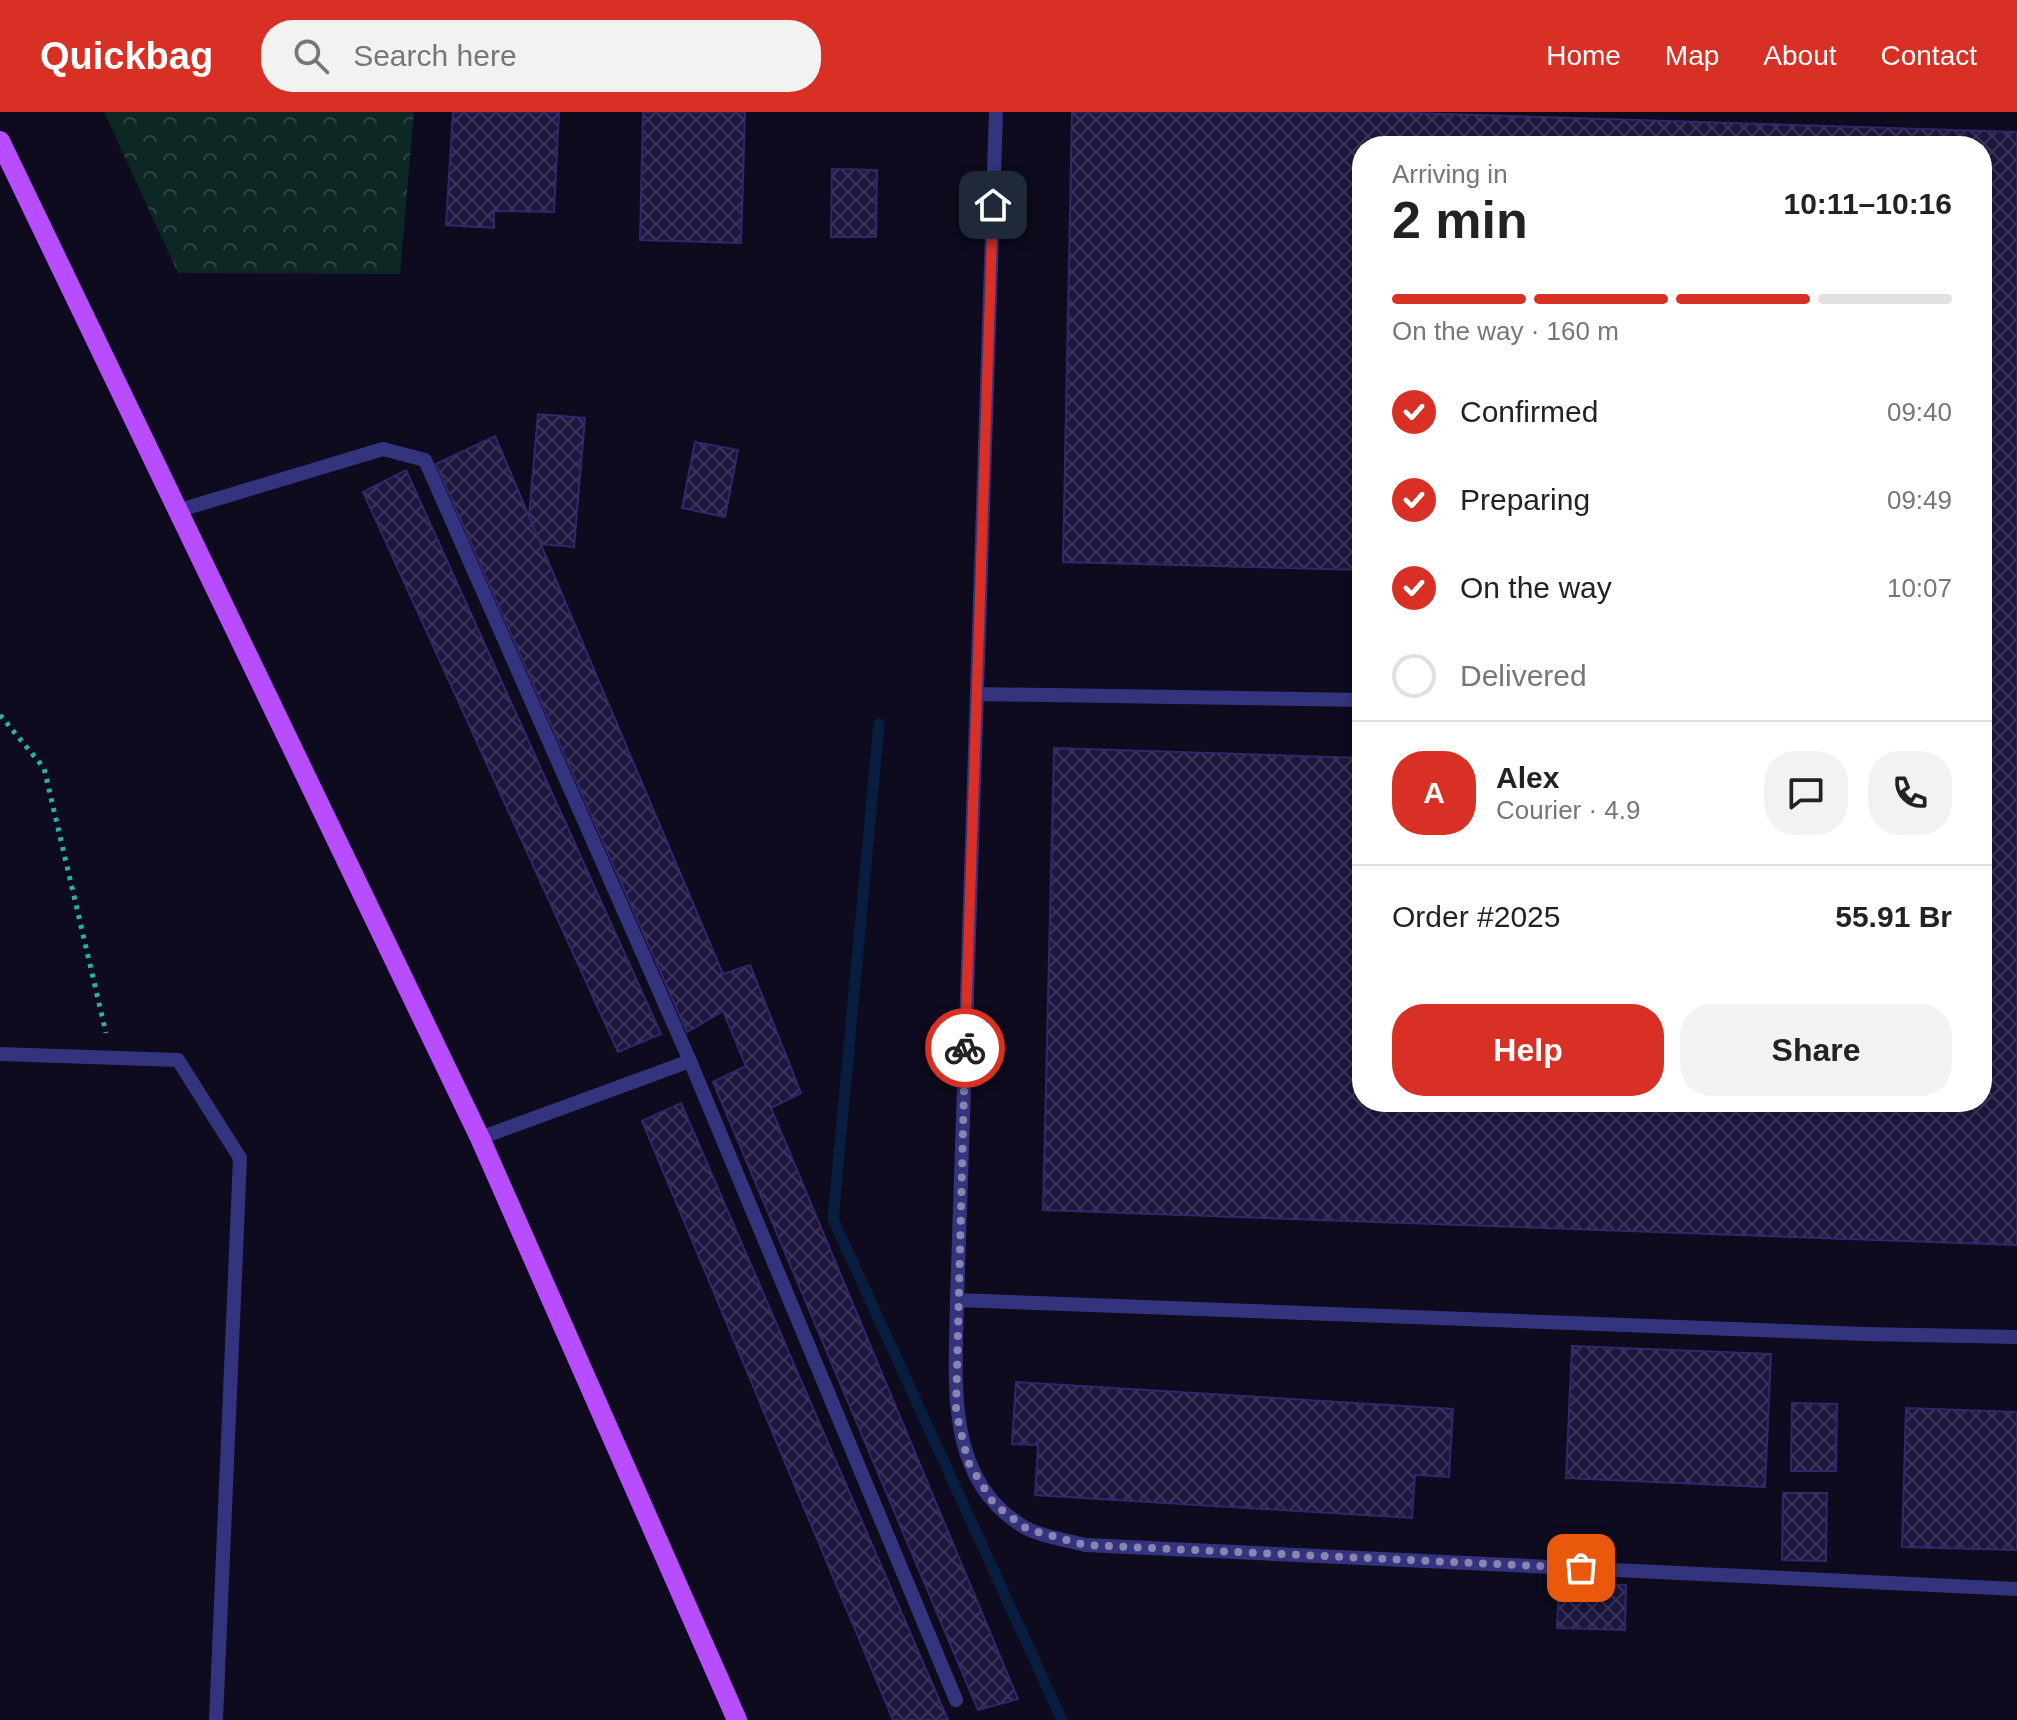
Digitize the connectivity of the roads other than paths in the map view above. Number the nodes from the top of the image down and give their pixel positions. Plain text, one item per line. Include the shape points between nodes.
1 (996, 112) edge
2 (0, 141) edge
3 (180, 510) junction
4 (977, 694) junction
5 (1352, 700) edge
6 (0, 1054) edge
7 (690, 1061) junction
8 (480, 1138) junction
9 (957, 1300) junction
10 (2017, 1337) edge
11 (2017, 1589) edge
12 (956, 1700) dead end
13 (216, 1720) edge
14 (737, 1720) edge

1 - 4 lane
2 - 3 main road
3 - 7 lane via 383,449 425,460
3 - 8 main road
4 - 5 lane
4 - 9 lane
6 - 13 lane via 178,1060 240,1158
7 - 8 lane
7 - 12 lane
8 - 14 main road
9 - 10 lane
9 - 11 lane via 956,1411 968,1462 994,1504 1027,1529 1085,1545

